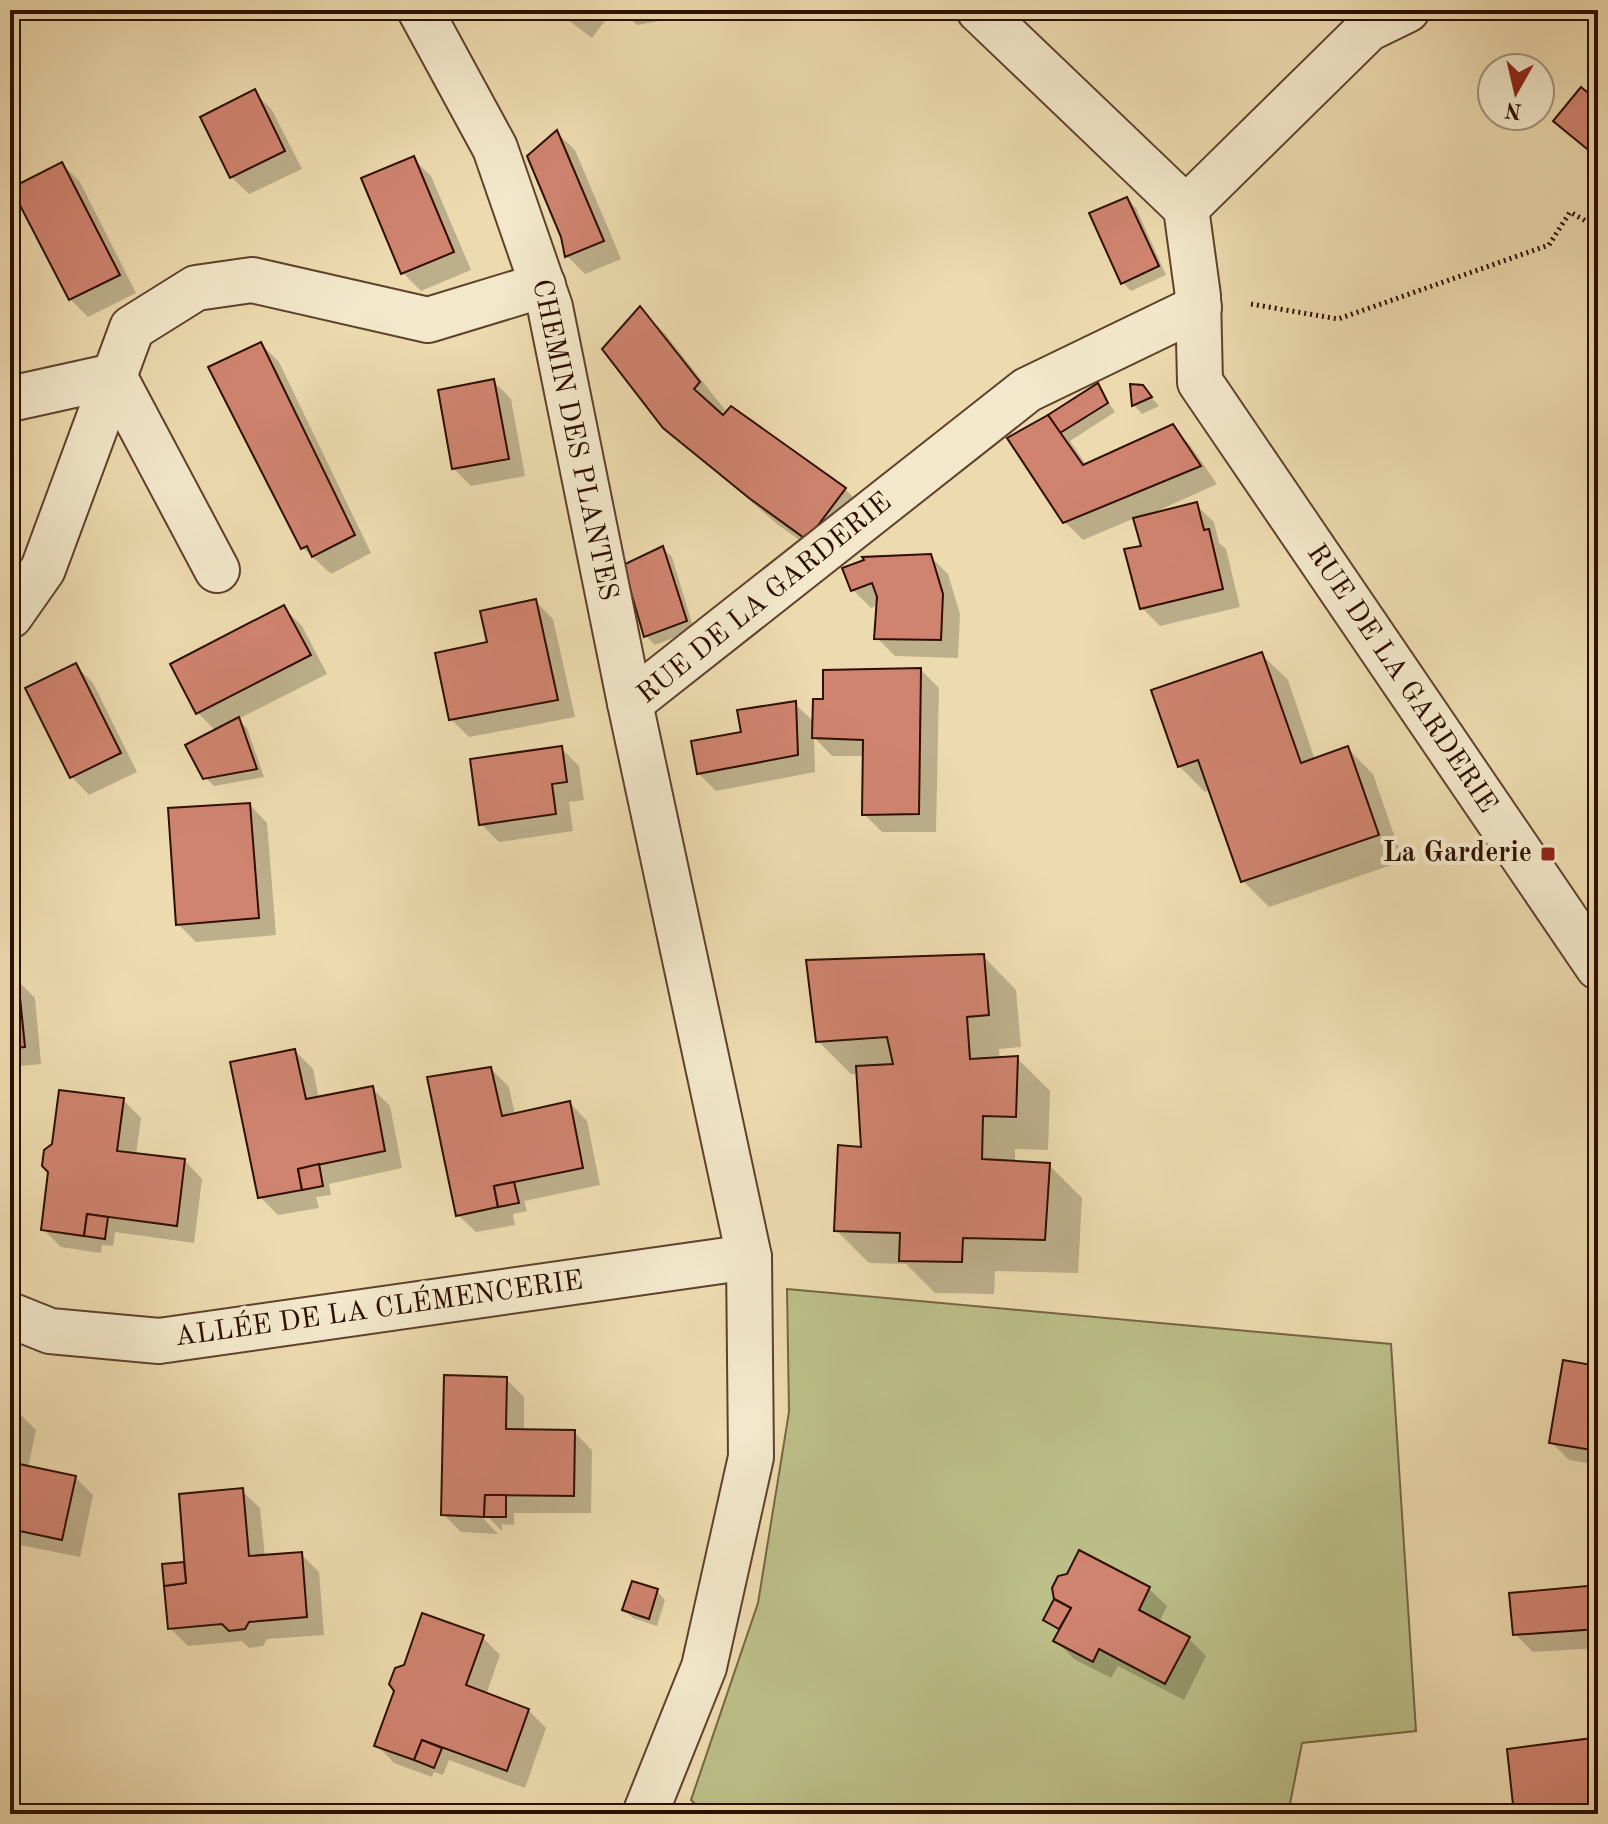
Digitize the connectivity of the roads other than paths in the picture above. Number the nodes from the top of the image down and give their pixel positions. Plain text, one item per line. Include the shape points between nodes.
1 (420, 10) edge
2 (979, 10) edge
3 (1407, 10) edge
4 (1186, 208) junction
5 (543, 285) junction
6 (1199, 301) junction
7 (114, 376) junction
8 (10, 399) edge
9 (217, 570) dead end
10 (10, 616) edge
11 (630, 703) junction
12 (1598, 967) edge
13 (749, 1257) junction
14 (10, 1315) edge
15 (645, 1814) edge

1 - 5 street, CHEMIN DES PLANTES via 495,148
2 - 4 street
3 - 4 street via 1368,29
4 - 6 street
5 - 7 street via 428,320 252,280 196,288 132,328
5 - 11 street, CHEMIN DES PLANTES
6 - 11 street, RUE DE LA GARDERIE via 1027,390
6 - 12 street, RUE DE LA GARDERIE via 1200,382
7 - 8 street
7 - 9 street
7 - 10 street via 43,569
11 - 13 street, RUE DE LA GARDERIE
13 - 14 street, ALLÉE DE LA CLÉMENCERIE via 159,1341 50,1331
13 - 15 street, RUE DE LA GARDERIE via 751,1457 704,1667

